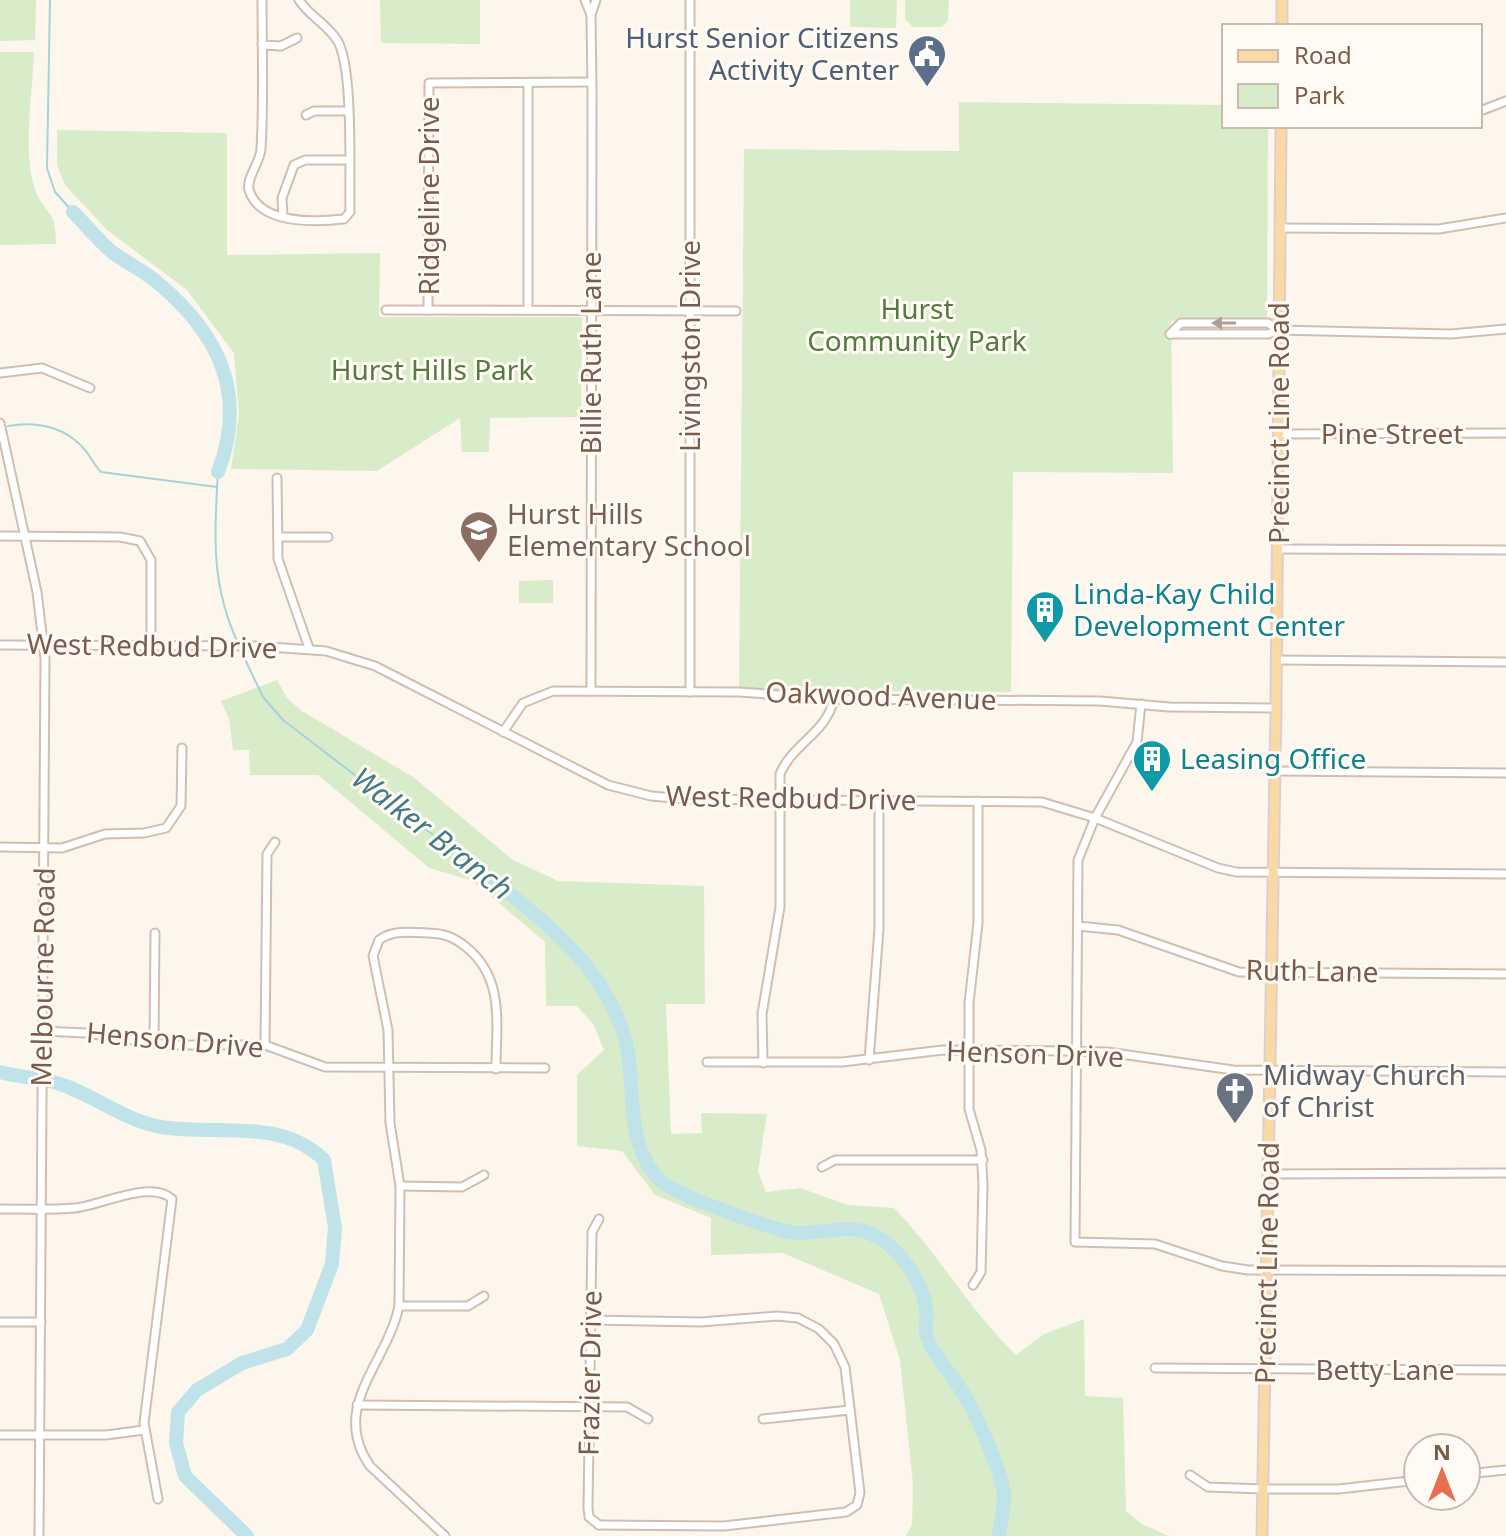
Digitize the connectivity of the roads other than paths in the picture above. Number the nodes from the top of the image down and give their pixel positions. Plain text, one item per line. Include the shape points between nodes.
1 (262, 0) edge
2 (299, 0) edge
3 (585, 0) edge
4 (596, 0) edge
5 (690, 0) edge
6 (1282, 0) edge
7 (591, 15) junction
8 (1282, 24) edge
9 (297, 38) dead end
10 (262, 45) junction
11 (591, 82) junction
12 (528, 83) junction
13 (1506, 101) edge
14 (1482, 110) edge
15 (347, 111) junction
16 (306, 115) dead end
17 (1281, 128) edge
18 (348, 160) junction
19 (283, 217) junction
20 (1506, 218) edge
21 (1280, 228) junction
22 (386, 310) dead end
23 (428, 310) junction
24 (528, 310) junction
25 (591, 311) junction
26 (690, 311) junction
27 (736, 311) dead end
28 (1506, 329) edge
29 (1279, 330) junction
30 (0, 373) edge
31 (90, 388) dead end
32 (0, 423) edge
33 (1506, 433) edge
34 (1279, 434) junction
35 (277, 478) dead end
36 (0, 536) edge
37 (27, 536) junction
38 (278, 537) junction
39 (328, 537) dead end
40 (1278, 549) junction
41 (1506, 550) edge
42 (0, 645) edge
43 (43, 646) junction
44 (151, 646) junction
45 (309, 648) junction
46 (1277, 660) junction
47 (1506, 662) edge
48 (591, 691) junction
49 (690, 692) junction
50 (834, 699) junction
51 (1141, 704) junction
52 (1276, 708) junction
53 (503, 732) junction
54 (182, 748) dead end
55 (1274, 771) junction
56 (1506, 773) edge
57 (779, 799) junction
58 (879, 800) junction
59 (978, 801) junction
60 (1095, 818) junction
61 (275, 842) dead end
62 (0, 847) edge
63 (44, 847) junction
64 (1272, 874) junction
65 (1506, 874) edge
66 (1078, 926) junction
67 (155, 933) dead end
68 (1270, 973) junction
69 (1506, 974) edge
70 (42, 1031) junction
71 (154, 1043) junction
72 (265, 1045) junction
73 (969, 1050) junction
74 (1079, 1051) junction
75 (869, 1060) junction
76 (707, 1062) dead end
77 (763, 1063) junction
78 (390, 1068) junction
79 (545, 1068) dead end
80 (496, 1069) junction
81 (1270, 1072) junction
82 (1506, 1072) edge
83 (983, 1160) junction
84 (822, 1167) dead end
85 (1506, 1173) edge
86 (1269, 1174) junction
87 (484, 1175) dead end
88 (400, 1186) junction
89 (0, 1209) edge
90 (42, 1209) junction
91 (599, 1219) dead end
92 (1267, 1271) junction
93 (1506, 1271) edge
94 (973, 1285) dead end
95 (484, 1296) dead end
96 (399, 1306) junction
97 (590, 1320) junction
98 (0, 1322) edge
99 (41, 1322) junction
100 (1155, 1368) dead end
101 (1265, 1370) junction
102 (1506, 1370) edge
103 (357, 1405) junction
104 (589, 1407) junction
105 (850, 1410) junction
106 (648, 1419) dead end
107 (763, 1419) dead end
108 (144, 1430) junction
109 (0, 1435) edge
110 (39, 1435) junction
111 (1506, 1470) edge
112 (1482, 1472) edge
113 (1190, 1475) dead end
114 (1402, 1482) edge
115 (1262, 1489) junction
116 (158, 1499) dead end
117 (599, 1525) junction
118 (39, 1536) edge
119 (445, 1536) edge
120 (599, 1536) edge
121 (1262, 1536) edge

1 - 10 street
2 - 15 street via 339,43
3 - 7 street, Billie Ruth Lane
4 - 7 street, Billie Ruth Lane
5 - 26 street, Livingston Drive
6 - 8 main road
7 - 11 street, Billie Ruth Lane
9 - 10 street via 281,46
10 - 19 street via 261,153 249,189 265,208
11 - 12 street
11 - 25 street, Billie Ruth Lane
12 - 23 street, Ridgeline Drive via 429,83
12 - 24 street
13 - 14 street
15 - 16 street
15 - 18 street
17 - 21 main road, Precinct Line Road
18 - 19 street via 294,165 282,198
18 - 19 street via 350,212 344,219
20 - 21 street via 1439,229
21 - 29 main road, Precinct Line Road
22 - 23 street
23 - 24 street
24 - 25 street
25 - 26 street
25 - 48 street, Billie Ruth Lane
26 - 27 street
26 - 49 street, Livingston Drive
28 - 29 street via 1451,334
29 -> 29 street via 1268,323 1181,323 1170,334
29 - 34 main road, Precinct Line Road
30 - 31 street via 42,368
32 - 37 street, Melbourne Road
33 - 34 street, Pine Street
34 - 40 main road, Precinct Line Road
35 - 38 street
36 - 37 street
37 - 43 street, Melbourne Road
37 - 44 street via 140,541 151,560
38 - 39 street
38 - 45 street via 280,570
40 - 41 street
40 - 46 main road, Precinct Line Road
42 - 43 street, West Redbud Drive
43 - 44 street, West Redbud Drive
43 - 63 street, Melbourne Road
44 - 45 street, West Redbud Drive
45 - 53 street, West Redbud Drive via 375,666
46 - 47 street
46 - 52 main road, Precinct Line Road
48 - 49 street, Oakwood Avenue
48 - 53 street, Oakwood Avenue via 542,693 523,703
49 - 50 street, Oakwood Avenue
50 - 51 street, Oakwood Avenue
50 - 57 street via 824,725 784,763
51 - 52 street, Oakwood Avenue
51 - 60 street via 1137,742
52 - 55 main road, Precinct Line Road
53 - 57 street, West Redbud Drive via 591,777 640,793 686,799
54 - 63 street via 181,806 166,828
55 - 56 street
55 - 64 main road, Precinct Line Road
57 - 58 street, West Redbud Drive
57 - 77 street via 780,907 762,1014
58 - 59 street, West Redbud Drive
58 - 75 street via 879,929
59 - 60 street, West Redbud Drive via 1042,802
59 - 73 street via 978,923
60 - 64 street, West Redbud Drive via 1218,868
60 - 66 street via 1078,860
61 - 72 street via 267,854
62 - 63 street
63 - 70 street, Melbourne Road
64 - 65 street, West Redbud Drive
64 - 68 main road, Precinct Line Road
66 - 68 street, Ruth Lane via 1118,930 1224,968
66 - 74 street
67 - 71 street
68 - 69 street, Ruth Lane
68 - 81 main road, Precinct Line Road
70 - 71 street, Henson Drive
70 - 90 street, Melbourne Road
71 - 72 street, Henson Drive
72 - 78 street, Henson Drive via 325,1067
73 - 74 street, Henson Drive
73 - 75 street, Henson Drive
73 - 83 street via 970,1117
74 - 81 street, Henson Drive
74 - 92 street via 1075,1242 1155,1244 1222,1266
75 - 77 street, Henson Drive
76 - 77 street, Henson Drive
78 - 80 street, Henson Drive
78 - 80 street via 374,947 385,935 423,932 448,935 489,971 495,987
78 - 88 street via 390,1123
79 - 80 street, Henson Drive
81 - 82 street, Henson Drive
81 - 86 main road, Precinct Line Road
83 - 84 street via 835,1160
83 - 94 street via 981,1272
85 - 86 street
86 - 92 main road, Precinct Line Road
87 - 88 street via 462,1187
88 - 96 street
89 - 90 street
90 - 99 street, Melbourne Road
90 - 108 street via 80,1208 130,1194 160,1193 172,1199
91 - 97 street, Frazier Drive via 592,1232
92 - 93 street
92 - 101 main road, Precinct Line Road
95 - 96 street via 468,1306
96 - 103 street
97 - 104 street, Frazier Drive
97 - 105 street via 798,1318 819,1329 839,1353
98 - 99 street
99 - 110 street, Melbourne Road
100 - 101 street, Betty Lane
101 - 102 street, Betty Lane
101 - 115 main road, Precinct Line Road
103 - 104 street
103 - 119 street via 354,1427 361,1453
104 - 106 street via 627,1407
104 - 117 street, Frazier Drive via 589,1517
105 - 107 street
105 - 117 street via 860,1493 851,1510 724,1526
108 - 110 street
108 - 116 street
109 - 110 street
110 - 118 street, Melbourne Road
111 - 112 street
113 - 115 street via 1208,1487
114 - 115 street
115 - 121 main road, Precinct Line Road
117 - 120 street

